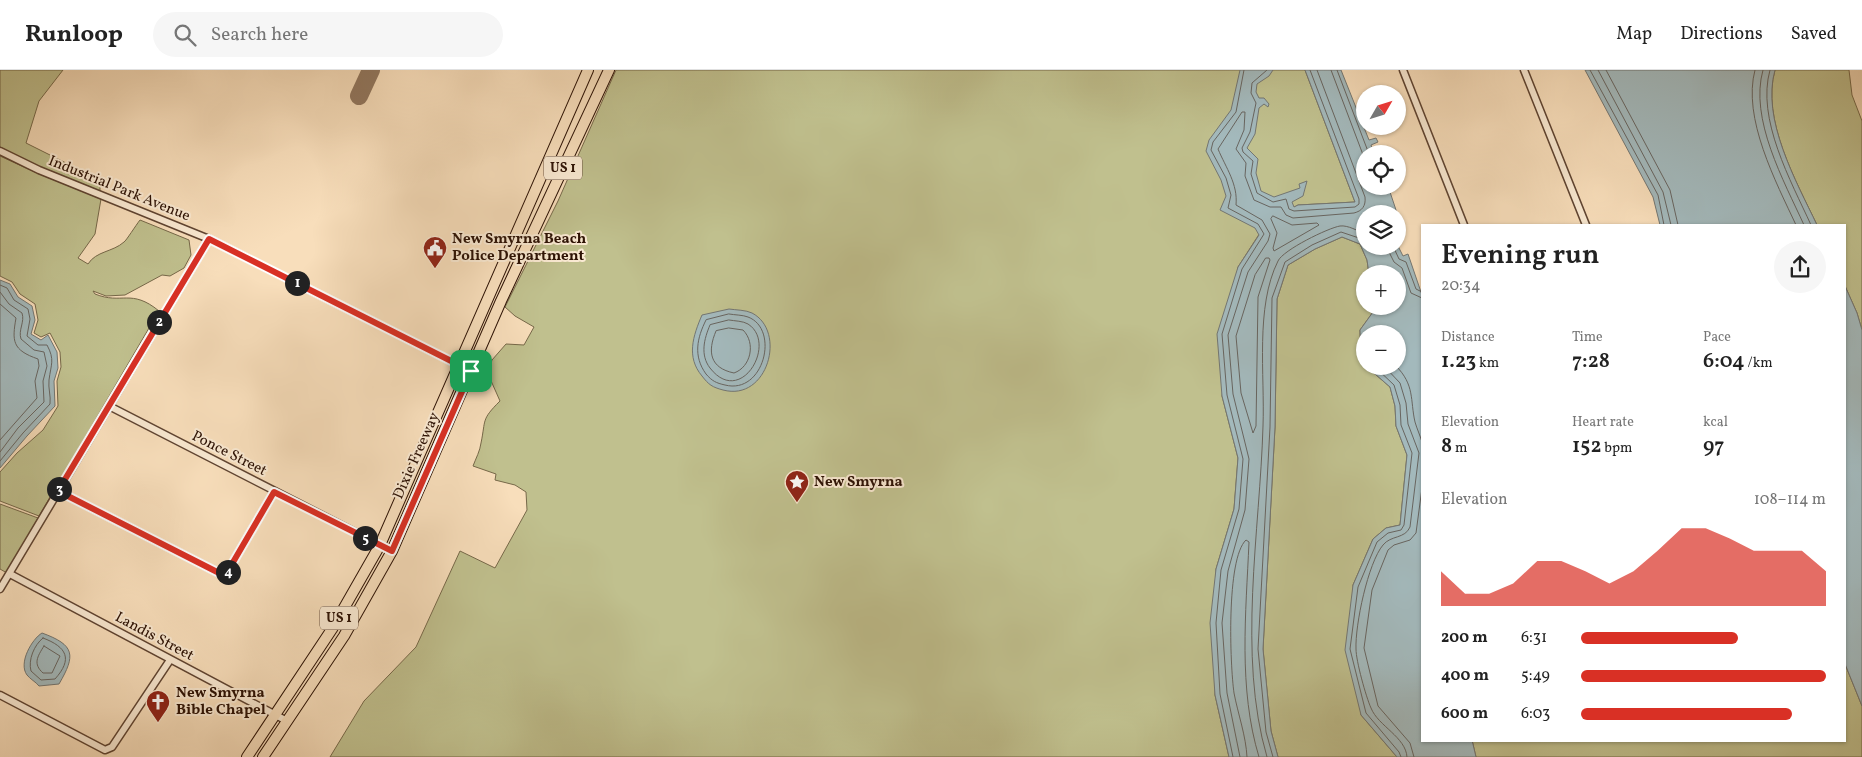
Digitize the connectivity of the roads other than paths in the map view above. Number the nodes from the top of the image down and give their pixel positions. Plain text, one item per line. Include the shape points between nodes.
1 (588, 70) edge
2 (609, 70) edge
3 (1403, 70) edge
4 (1524, 70) edge
5 (0, 151) edge
6 (1464, 224) edge
7 (1586, 224) edge
8 (209, 239) junction
9 (459, 365) junction
10 (471, 371) junction
11 (108, 406) junction
12 (58, 491) junction
13 (274, 492) junction
14 (380, 546) junction
15 (392, 551) junction
16 (10, 574) junction
17 (0, 589) edge
18 (170, 660) junction
19 (0, 696) edge
20 (275, 715) junction
21 (287, 721) junction
22 (247, 757) edge
23 (263, 757) edge

1 - 9 main road, Dixie Freeway / US 1
2 - 10 main road, Dixie Freeway / US 1
3 - 6 street
4 - 7 street
5 - 8 street, Industrial Park Avenue
8 - 9 street, Industrial Park Avenue
8 - 11 street
9 - 10 street, Industrial Park Avenue
9 - 14 main road, Dixie Freeway / US 1
10 - 15 main road, Dixie Freeway / US 1
11 - 12 street
11 - 13 street, Ponce Street
12 - 13 street via 225,576
12 - 16 street
13 - 14 street, Ponce Street
14 - 15 street, Ponce Street
14 - 20 main road, Dixie Freeway / US 1 via 332,629
15 - 21 main road, Dixie Freeway / US 1 via 360,610
16 - 17 street
16 - 18 street, Landis Street
18 - 19 street via 112,747 105,750
18 - 20 street, Landis Street
20 - 21 street, Landis Street
20 - 22 main road, Dixie Freeway / US 1
21 - 23 main road, Dixie Freeway / US 1

